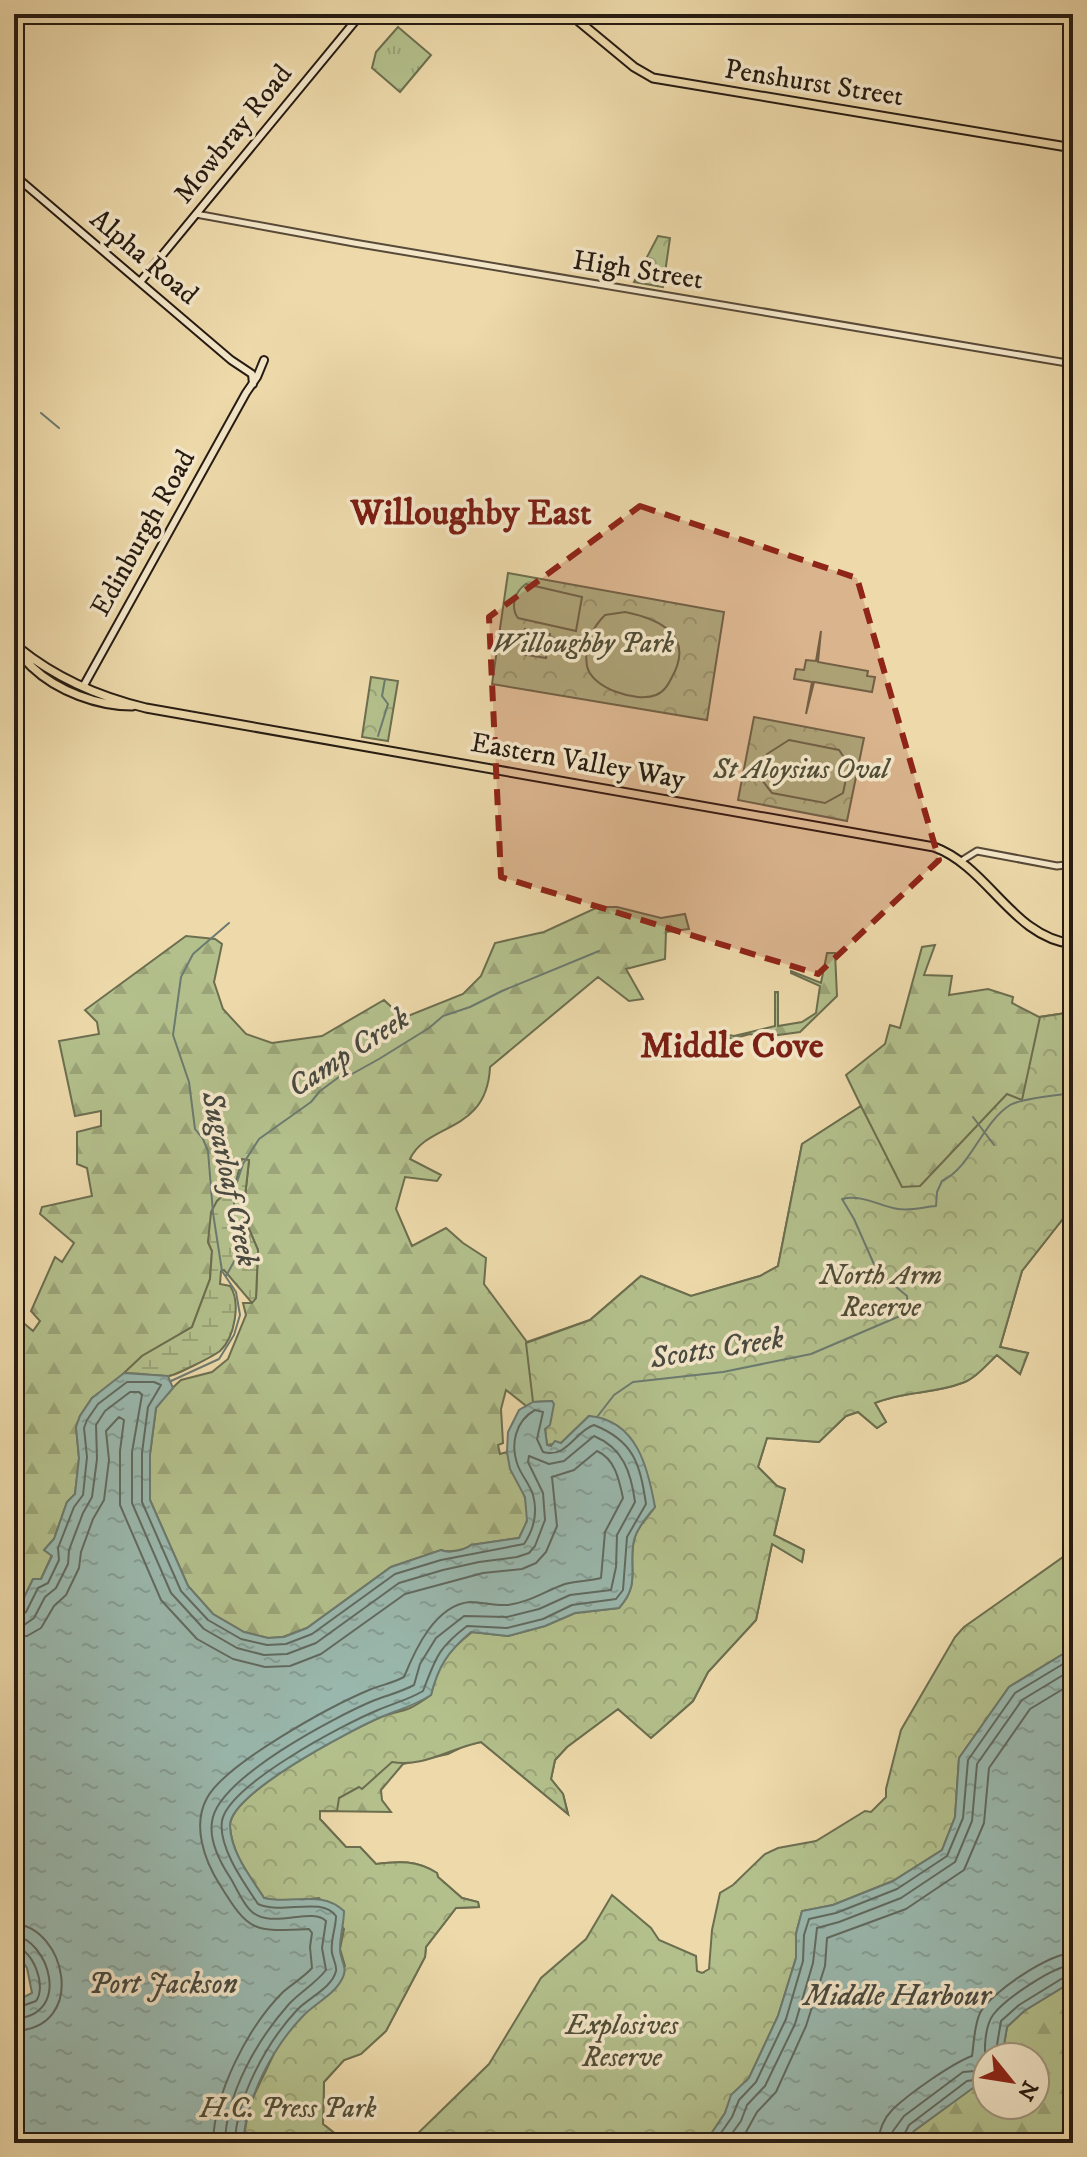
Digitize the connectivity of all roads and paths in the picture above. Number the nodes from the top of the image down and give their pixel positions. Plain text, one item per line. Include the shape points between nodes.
1 (361, 14) edge
2 (570, 14) edge
3 (1073, 148) edge
4 (14, 175) edge
5 (196, 214) junction
6 (140, 282) junction
7 (1073, 364) edge
8 (247, 371) junction
9 (250, 385) junction
10 (14, 640) edge
11 (81, 691) junction
12 (961, 861) junction
13 (1073, 864) edge
14 (1073, 944) edge

1 - 5 main road, Mowbray Road
2 - 3 main road, Penshurst Street via 653,78
4 - 6 main road, Alpha Road
5 - 6 main road, Mowbray Road
5 - 7 street, High Street
6 - 8 main road, Alpha Road
8 - 9 main road
8 - 9 main road, Edinburgh Road via 259,367
9 - 11 main road, Edinburgh Road
10 - 11 main road, Eastern Valley Way via 33,668
11 - 12 main road, Eastern Valley Way via 106,704 914,842
12 - 13 street via 977,851 1057,866
12 - 14 main road, Eastern Valley Way via 1033,929

